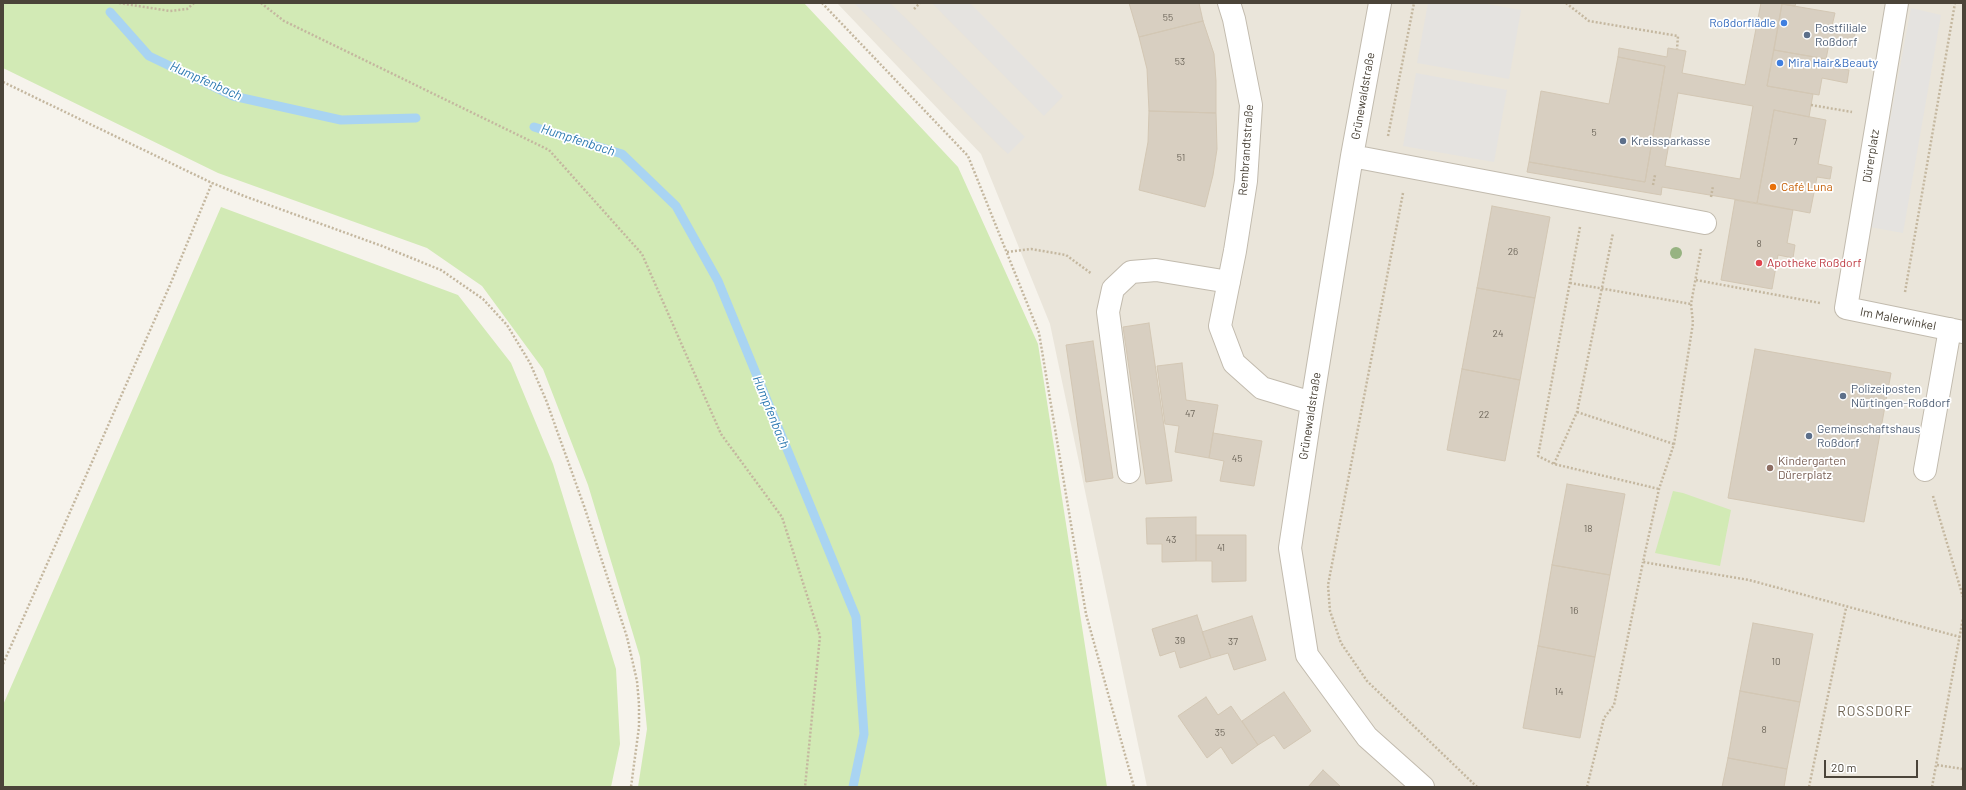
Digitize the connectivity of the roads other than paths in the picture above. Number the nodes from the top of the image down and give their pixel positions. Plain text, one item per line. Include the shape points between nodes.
1 (1229, 3) edge
2 (1380, 3) edge
3 (1897, 3) edge
4 (1352, 156) junction
5 (1705, 223) road end
6 (1229, 282) junction
7 (1846, 308) joint
8 (1957, 331) edge
9 (1312, 403) junction
10 (1925, 470) road end
11 (1129, 472) dead end
12 (1423, 787) edge

1 - 6 street, Rembrandtstraße via 1251,105 1246,181
2 - 4 street, Grünewaldstraße
3 - 7 street, Dürerplatz
4 - 5 street
4 - 9 street, Grünewaldstraße
6 - 9 street, Rembrandtstraße via 1220,326 1234,363 1262,388
6 - 11 street via 1156,270 1131,272 1113,289 1108,312
7 - 8 street, Im Malerwinkel
8 - 10 street, Im Malerwinkel
9 - 12 street, Grünewaldstraße via 1290,548 1307,655 1367,737

